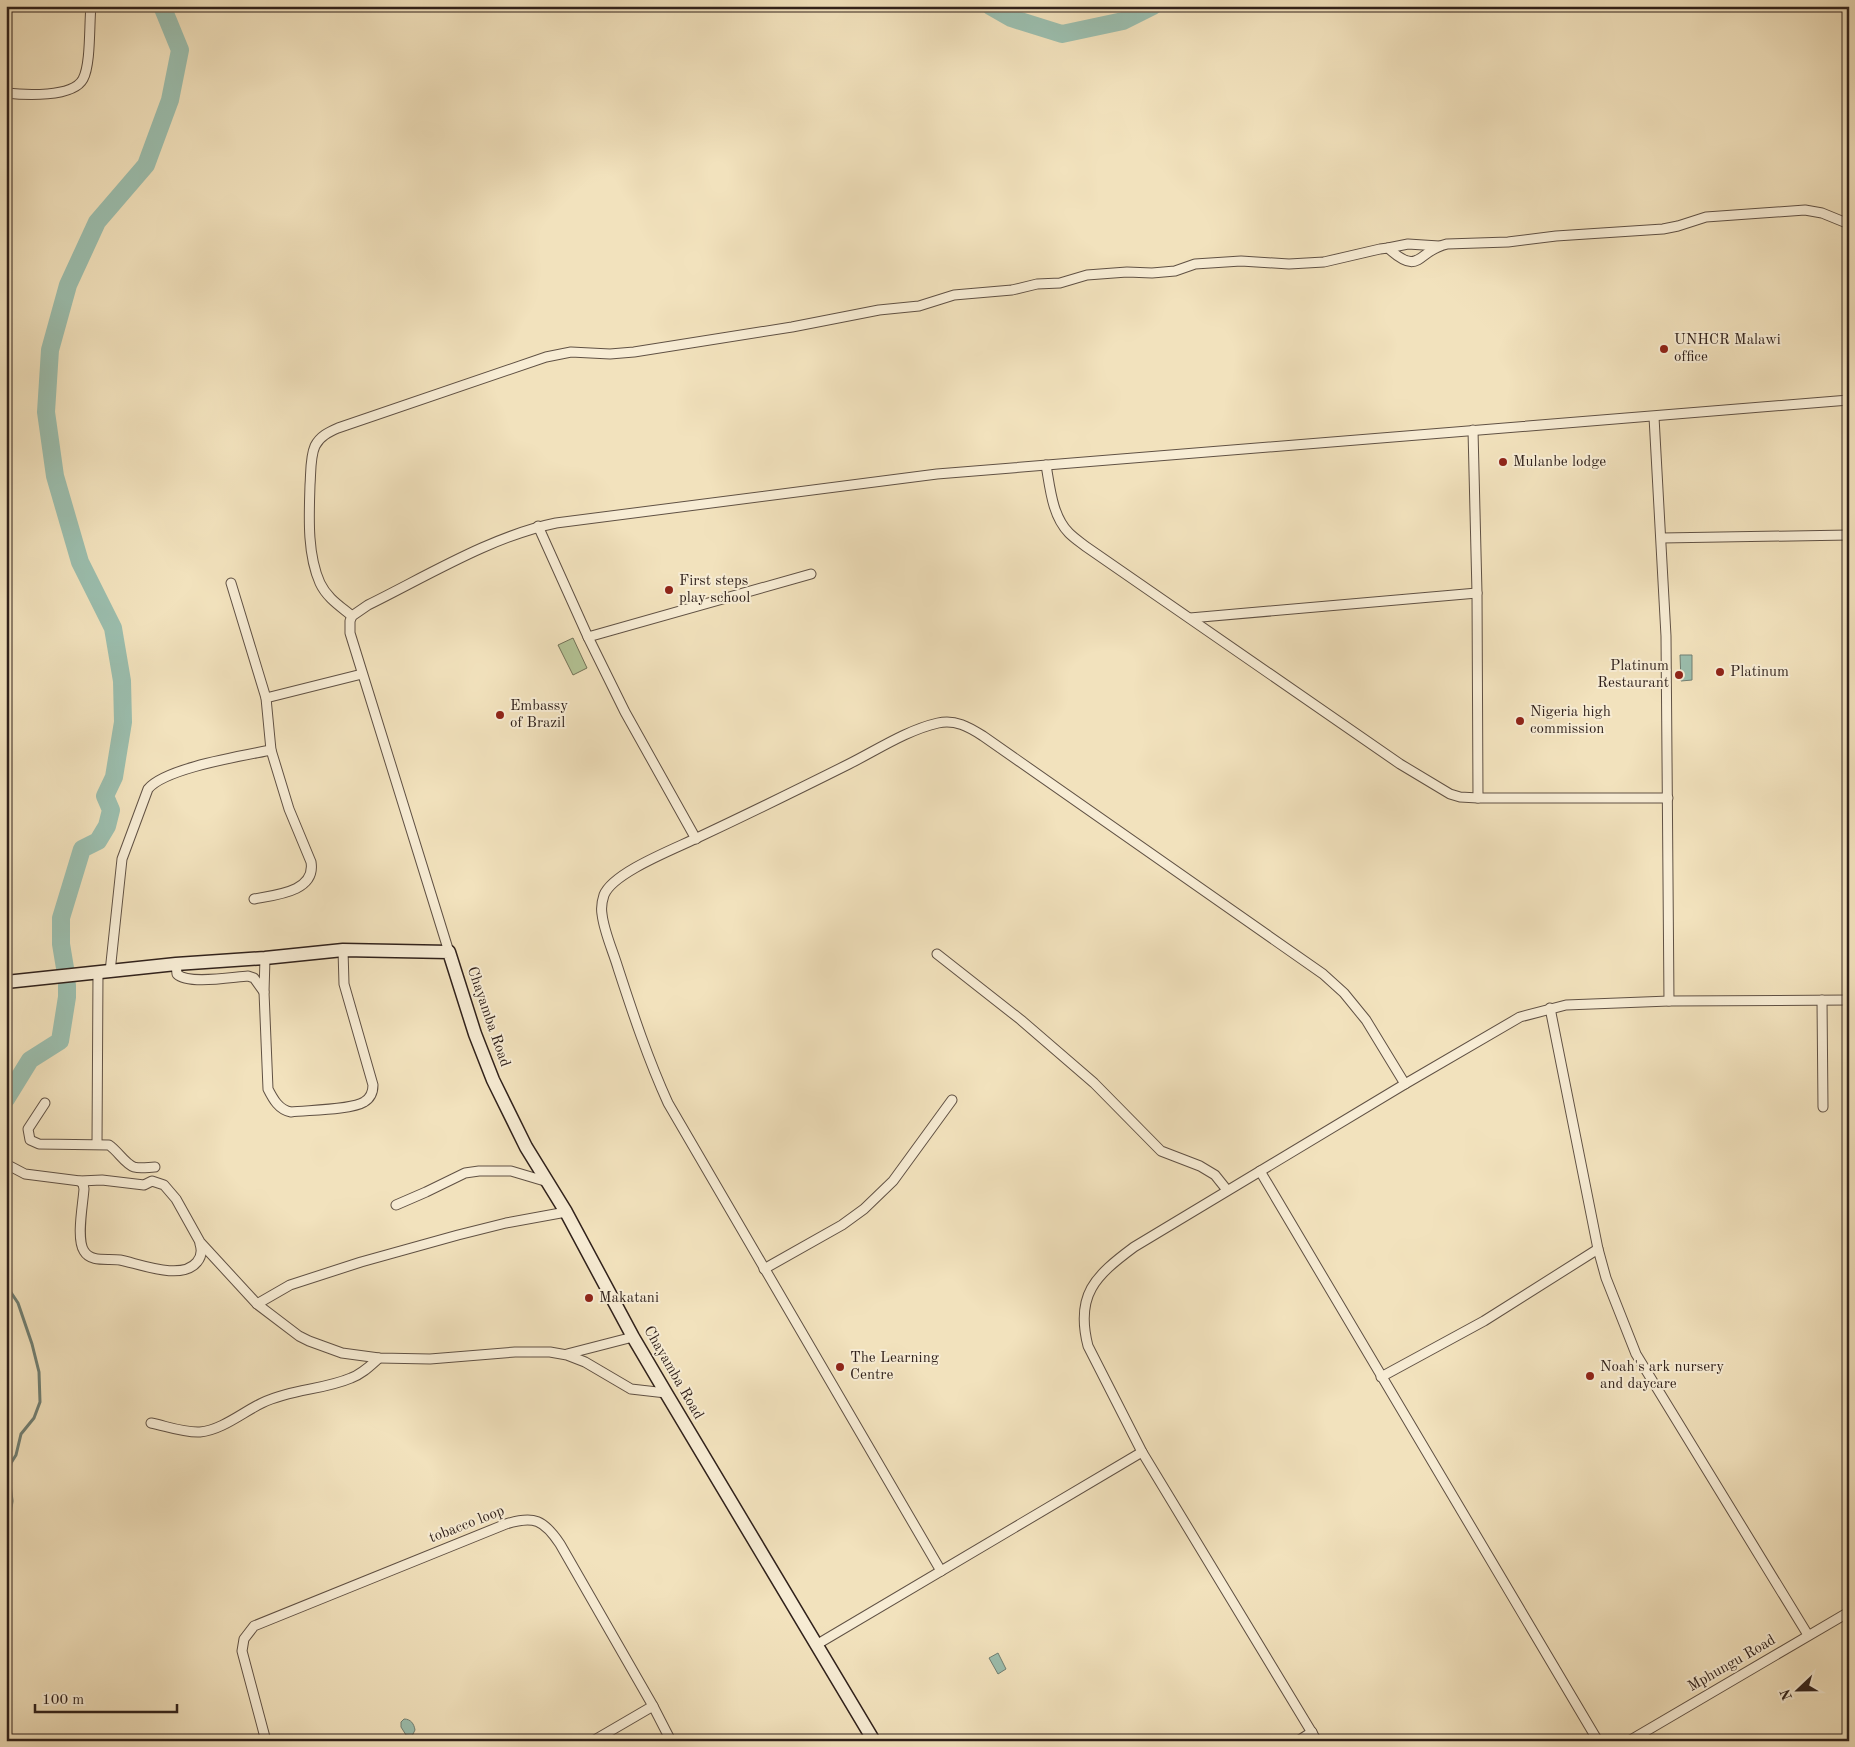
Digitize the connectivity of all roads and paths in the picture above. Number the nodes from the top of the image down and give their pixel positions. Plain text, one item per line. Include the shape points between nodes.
1 (91, 6) edge
2 (6, 93) edge
3 (1849, 224) edge
4 (1439, 246) junction
5 (1388, 248) junction
6 (1849, 400) edge
7 (1654, 416) junction
8 (1473, 430) junction
9 (1046, 465) junction
10 (538, 526) junction
11 (1849, 535) edge
12 (1662, 538) junction
13 (811, 574) dead end
14 (231, 584) dead end
15 (1477, 592) junction
16 (352, 616) junction
17 (1190, 618) junction
18 (588, 637) junction
19 (362, 674) junction
20 (266, 698) junction
21 (271, 750) junction
22 (1478, 798) junction
23 (1668, 798) junction
24 (696, 839) junction
25 (254, 899) dead end
26 (343, 950) junction
27 (449, 952) junction
28 (936, 954) dead end
29 (265, 958) junction
30 (176, 964) junction
31 (104, 972) junction
32 (6, 982) edge
33 (264, 992) junction
34 (1822, 1000) junction
35 (1849, 1000) edge
36 (1668, 1001) junction
37 (1550, 1008) junction
38 (1405, 1084) junction
39 (952, 1100) dead end
40 (46, 1103) dead end
41 (1824, 1107) dead end
42 (97, 1144) junction
43 (6, 1164) edge
44 (156, 1167) dead end
45 (1260, 1171) junction
46 (80, 1181) junction
47 (548, 1182) junction
48 (1227, 1190) junction
49 (396, 1205) dead end
50 (566, 1212) junction
51 (200, 1242) junction
52 (1598, 1249) junction
53 (764, 1270) junction
54 (257, 1304) junction
55 (633, 1337) junction
56 (567, 1354) junction
57 (379, 1358) junction
58 (1381, 1378) junction
59 (666, 1393) junction
60 (151, 1423) dead end
61 (1142, 1452) junction
62 (941, 1571) junction
63 (1849, 1612) edge
64 (1808, 1635) junction
65 (816, 1645) junction
66 (653, 1706) junction
67 (1312, 1732) junction
68 (266, 1741) edge
69 (593, 1741) edge
70 (671, 1741) edge
71 (874, 1741) edge
72 (1298, 1741) edge
73 (1317, 1741) edge
74 (1598, 1741) edge
75 (1629, 1741) edge

1 - 2 street via 87,67 83,80 72,88 50,94
3 - 4 street via 1805,210 1706,217 1655,230
4 - 5 street via 1408,244
4 - 5 street via 1415,262 1406,262
5 - 16 street via 1324,262 1241,261 1194,264 1175,271 1087,275 1060,283 954,295 919,306 634,352 571,352 338,428 326,433 314,448 309,530 320,582 332,600
6 - 7 street
7 - 8 street
7 - 12 street
8 - 9 street
8 - 15 street
9 - 10 street via 937,474
9 - 17 street via 1052,498 1068,532
10 - 16 street via 493,542
10 - 18 street
11 - 12 street
12 - 23 street
13 - 18 street
14 - 20 street
15 - 17 street
15 - 22 street
16 - 19 street via 350,633
17 - 22 street via 1400,764 1450,794
18 - 24 street via 650,759
19 - 20 street
19 - 27 street
20 - 21 street
21 - 25 street via 312,871 310,878 297,888
21 - 31 street via 217,762 153,782 122,859
22 - 23 street
23 - 36 street
24 - 38 street via 915,731 938,723 960,724 984,736 1323,974 1366,1020
24 - 53 street via 617,880 607,890 602,914 631,1009 668,1103
26 - 27 street
26 - 29 street
26 - 33 street via 344,984 373,1085 371,1096 363,1103 291,1112 282,1109 273,1099 268,1089
27 - 47 street, Chayamba Road via 493,1080 526,1147
28 - 48 street via 1021,1020 1094,1083 1162,1151 1215,1175
29 - 30 street
29 - 33 street
30 - 31 street
30 - 33 street via 180,978 248,976 254,978
31 - 32 street
31 - 42 street
34 - 35 street
34 - 36 street
34 - 41 street
36 - 37 street
37 - 38 street via 1520,1017
37 - 52 street
38 - 45 street
39 - 53 street via 893,1181 864,1210
40 - 42 street via 28,1129 30,1140 39,1144
42 - 44 street via 116,1149 131,1166
43 - 46 street via 25,1174
45 - 48 street
45 - 58 street
46 - 51 street via 160,1183 176,1199
46 - 51 street via 84,1189 81,1245 92,1258 178,1271 190,1268 199,1260
47 - 49 street via 511,1171 465,1173
47 - 50 street, Chayamba Road
48 - 61 street via 1113,1262 1088,1294 1083,1316 1088,1346
50 - 54 street via 506,1223 396,1252 290,1285
50 - 55 street, Chayamba Road
51 - 54 street
52 - 58 street via 1484,1321
52 - 64 street via 1636,1354
53 - 62 street
54 - 57 street via 309,1341 342,1353
55 - 56 street
55 - 59 street, Chayamba Road
56 - 57 street via 515,1352 430,1359
56 - 59 street via 631,1389
57 - 60 street via 352,1378 264,1402 212,1429 190,1431
58 - 74 street
59 - 65 street, Chayamba Road
61 - 62 street
61 - 67 street
62 - 65 street
63 - 64 street, Mphungu Road
64 - 75 street, Mphungu Road
65 - 71 street, Chayamba Road
66 - 68 street, tobacco loop via 560,1544 548,1527 528,1519 506,1524 254,1626 244,1639 242,1651
66 - 69 street
66 - 70 street, tobacco loop
67 - 72 street
67 - 73 street

